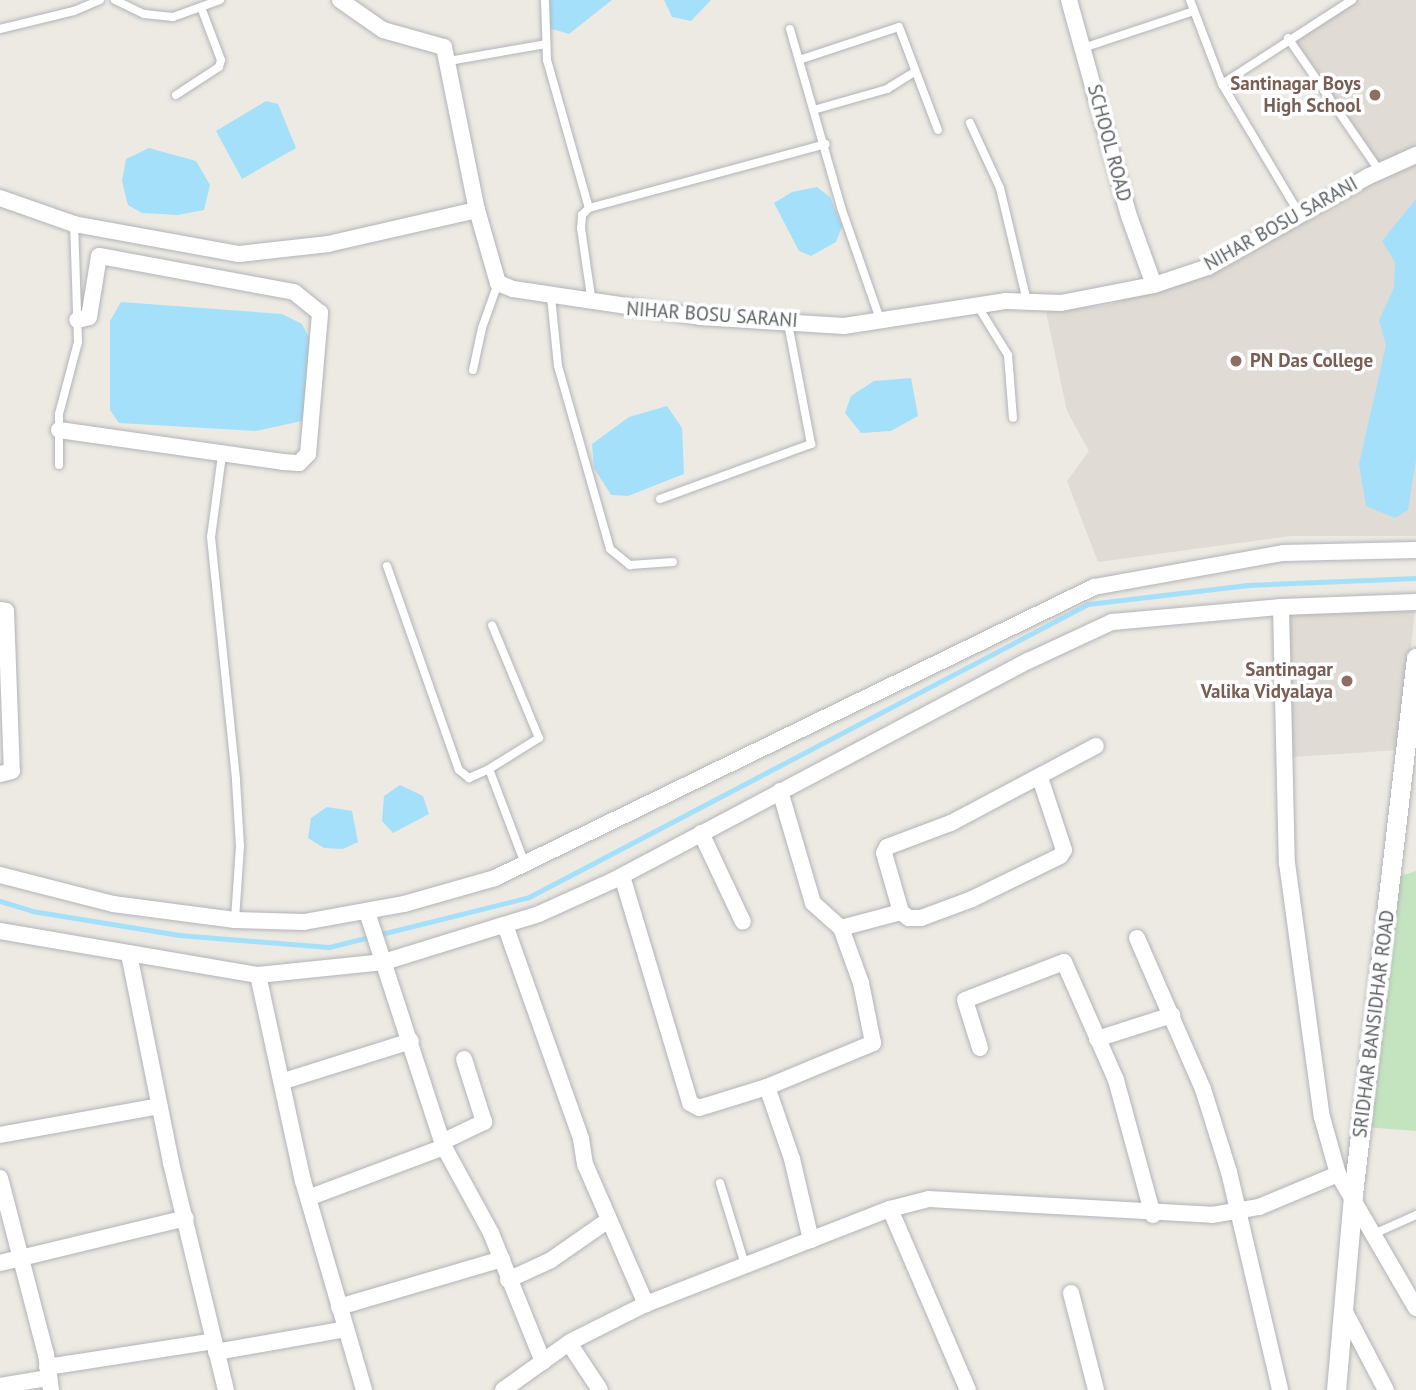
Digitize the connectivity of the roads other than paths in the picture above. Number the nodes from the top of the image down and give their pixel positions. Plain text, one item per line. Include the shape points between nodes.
1 (100, 0) edge
2 (115, 0) edge
3 (220, 0) edge
4 (340, 0) edge
5 (545, 0) edge
6 (1069, 0) edge
7 (1190, 0) edge
8 (1352, 0) edge
9 (202, 10) junction
10 (1195, 11) junction
11 (0, 29) edge
12 (790, 29) dead end
13 (1288, 38) junction
14 (545, 44) junction
15 (1083, 48) junction
16 (799, 60) junction
17 (449, 61) junction
18 (914, 72) junction
19 (1222, 83) junction
20 (176, 95) dead end
21 (817, 109) junction
22 (970, 123) dead end
23 (938, 130) dead end
24 (826, 144) junction
25 (1416, 155) edge
26 (1380, 172) junction
27 (0, 198) edge
28 (589, 208) junction
29 (477, 209) junction
30 (1300, 215) junction
31 (74, 224) junction
32 (498, 283) junction
33 (1154, 285) junction
34 (551, 297) junction
35 (1027, 301) junction
36 (592, 303) junction
37 (977, 305) junction
38 (880, 319) junction
39 (77, 320) junction
40 (788, 320) junction
41 (473, 370) dead end
42 (1013, 418) dead end
43 (59, 430) junction
44 (222, 455) junction
45 (59, 465) dead end
46 (660, 499) dead end
47 (1416, 550) edge
48 (673, 562) dead end
49 (387, 566) dead end
50 (1416, 603) edge
51 (1281, 607) junction
52 (0, 610) edge
53 (492, 625) dead end
54 (1416, 658) edge
55 (1096, 746) dead end
56 (1410, 760) edge
57 (489, 769) junction
58 (0, 774) edge
59 (1040, 778) junction
60 (780, 791) junction
61 (701, 833) junction
62 (525, 864) junction
63 (0, 875) edge
64 (622, 876) junction
65 (368, 912) junction
66 (901, 912) junction
67 (235, 920) junction
68 (743, 922) dead end
69 (505, 925) junction
70 (841, 928) junction
71 (0, 931) edge
72 (1137, 937) dead end
73 (129, 954) junction
74 (382, 956) junction
75 (258, 975) junction
76 (1172, 1015) junction
77 (1097, 1039) junction
78 (411, 1041) junction
79 (980, 1048) dead end
80 (464, 1059) dead end
81 (284, 1081) junction
82 (766, 1087) junction
83 (159, 1106) junction
84 (0, 1135) edge
85 (443, 1144) junction
86 (1338, 1174) junction
87 (0, 1178) edge
88 (720, 1183) dead end
89 (1353, 1194) junction
90 (307, 1198) junction
91 (890, 1209) junction
92 (1238, 1212) junction
93 (1153, 1215) junction
94 (1416, 1215) edge
95 (186, 1218) junction
96 (607, 1221) junction
97 (1376, 1233) junction
98 (811, 1240) junction
99 (18, 1259) junction
100 (502, 1259) junction
101 (0, 1263) edge
102 (745, 1265) junction
103 (508, 1280) junction
104 (1070, 1293) dead end
105 (646, 1304) junction
106 (340, 1307) junction
107 (1416, 1308) edge
108 (1344, 1310) junction
109 (346, 1329) junction
110 (569, 1343) junction
111 (215, 1347) junction
112 (543, 1362) junction
113 (49, 1379) edge
114 (0, 1386) edge
115 (226, 1390) edge
116 (364, 1390) edge
117 (503, 1390) edge
118 (600, 1390) edge
119 (968, 1390) edge
120 (1096, 1390) edge
121 (1280, 1390) edge
122 (1336, 1390) edge
123 (1386, 1390) edge

1 - 11 lane
2 - 9 lane via 162,17
3 - 9 lane
4 - 17 street via 383,30 444,47
5 - 14 lane
6 - 15 street, SCHOOL ROAD
7 - 10 lane
8 - 13 lane
9 - 20 lane via 221,60 219,67
10 - 15 lane
10 - 19 lane
12 - 16 lane
13 - 19 lane
13 - 26 lane
14 - 17 lane
14 - 28 lane
15 - 33 street, SCHOOL ROAD via 1129,216
16 - 18 lane via 899,27
16 - 21 lane
17 - 29 street
18 - 21 lane via 887,89
18 - 23 lane
19 - 30 lane
21 - 24 lane
22 - 35 lane via 1000,188
24 - 28 lane
24 - 38 lane via 842,210
25 - 26 street, NIHAR BOSU SARANI
26 - 30 street, NIHAR BOSU SARANI
27 - 31 street
28 - 36 lane via 582,215 581,228
29 - 31 street via 328,244 239,254
29 - 32 street
30 - 33 street, NIHAR BOSU SARANI via 1208,267
31 - 39 lane
32 - 34 street, NIHAR BOSU SARANI
32 - 41 lane via 484,318
33 - 35 street, NIHAR BOSU SARANI via 1061,303
34 - 36 street, NIHAR BOSU SARANI
34 - 48 lane via 558,366 610,550 629,565
35 - 37 street, NIHAR BOSU SARANI
36 - 40 street, NIHAR BOSU SARANI via 700,317
37 - 38 street, NIHAR BOSU SARANI
37 - 42 lane via 1008,355
38 - 40 street, NIHAR BOSU SARANI via 844,326
39 - 43 lane via 75,361 61,404
39 - 44 street via 89,317 99,256 293,292 320,313 308,454 299,463
40 - 46 lane via 811,444
43 - 44 street
43 - 45 lane
44 - 67 lane via 211,537 236,781 240,846
47 - 62 street via 1283,553 1094,587 1012,623 835,716 763,746
49 - 57 lane via 462,775 469,778
50 - 51 street
51 - 60 street via 1112,622
51 - 86 street via 1287,863 1320,1104
52 - 58 street via 6,611 12,771
53 - 57 lane via 539,738
54 - 56 street, SRIDHAR BANSIDHAR ROAD
55 - 59 street
56 - 89 street, SRIDHAR BANSIDHAR ROAD
57 - 62 lane
59 - 66 street via 916,839 887,847 884,853
59 - 66 street via 1064,850 1060,856 920,918
60 - 61 street
60 - 70 street via 813,903
61 - 64 street
61 - 68 street
62 - 65 street via 495,878
63 - 67 street via 113,904
64 - 69 street
64 - 82 street via 690,1103 699,1108
65 - 67 street via 304,922
65 - 74 street
66 - 70 street
69 - 74 street
69 - 96 street
70 - 82 street via 862,984 873,1043
71 - 73 street
72 - 76 street
73 - 75 street
73 - 83 street
74 - 75 street
74 - 78 street
75 - 81 street
76 - 77 street
76 - 92 street via 1203,1088
77 - 79 street via 1068,967 1059,962 965,1000
77 - 93 street via 1116,1080
78 - 81 street
78 - 85 street
80 - 85 street via 484,1121
81 - 90 street
82 - 98 street via 792,1159
83 - 84 street
83 - 95 street
85 - 90 street
85 - 100 street
86 - 89 street
86 - 92 street via 1279,1201
87 - 99 street
88 - 102 lane
89 - 97 street
89 - 108 street, SRIDHAR BANSIDHAR ROAD
90 - 106 street
91 - 93 street via 929,1199
91 - 98 street
91 - 119 street
92 - 93 street
92 - 121 street
94 - 97 lane
95 - 99 street
95 - 111 street
96 - 103 street via 551,1261
96 - 105 street
97 - 107 street
98 - 102 street
99 - 101 street
99 - 113 street
100 - 103 street
100 - 106 street
102 - 105 street
103 - 112 street
104 - 120 street
105 - 110 street
106 - 109 street
108 - 122 street, SRIDHAR BANSIDHAR ROAD
108 - 123 street
109 - 111 street
109 - 116 street
110 - 112 street
110 - 118 street
111 - 113 street
111 - 115 street
112 - 117 street
113 - 114 street

